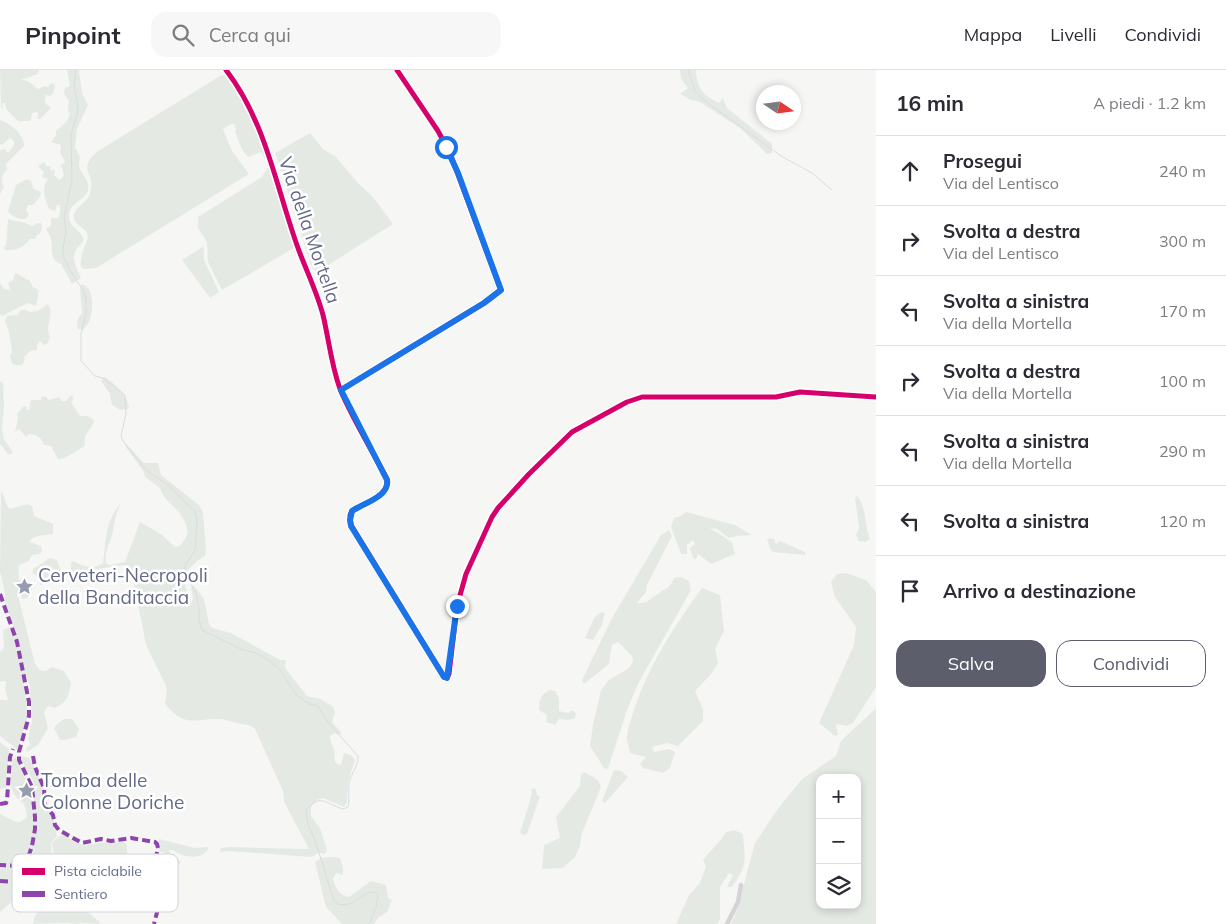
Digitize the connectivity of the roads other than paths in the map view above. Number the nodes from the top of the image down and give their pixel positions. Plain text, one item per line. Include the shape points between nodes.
1 (226, 70) edge
2 (398, 70) edge
3 (341, 390) junction
4 (876, 397) edge
5 (741, 885) dead end
6 (728, 924) edge

1 - 3 street, Via della Mortella via 247,100 272,162 318,299 330,357
2 - 3 street via 436,127 453,160 501,290
3 - 4 street, Via della Mortella via 388,484 384,492 352,511 351,526 447,678 457,606 466,574 492,517 529,474 572,432 627,402 642,398 776,397 800,392
5 - 6 street via 738,902

